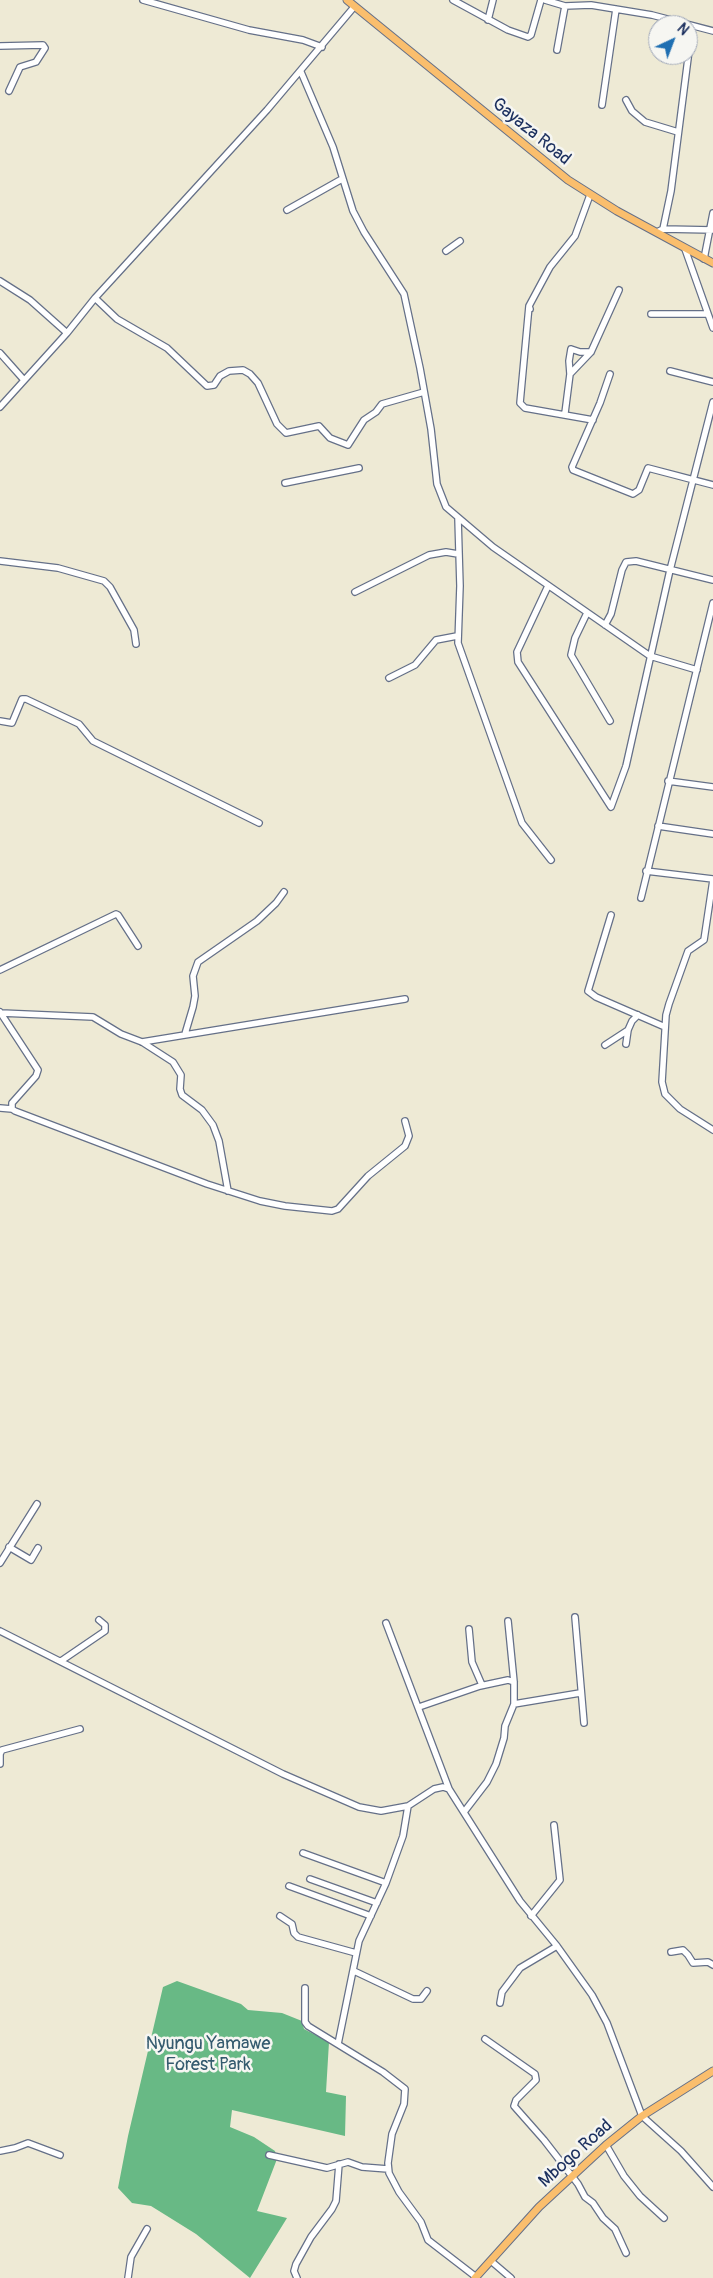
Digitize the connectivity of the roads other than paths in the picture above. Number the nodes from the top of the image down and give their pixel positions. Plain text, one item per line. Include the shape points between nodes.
1 (146, 0) edge
2 (347, 0) edge
3 (452, 0) edge
4 (493, 0) edge
5 (543, 0) edge
6 (591, 2) edge
7 (565, 6) junction
8 (354, 7) junction
9 (616, 9) junction
10 (648, 15) edge
11 (488, 20) junction
12 (698, 27) edge
13 (713, 31) edge
14 (0, 46) edge
15 (322, 46) junction
16 (558, 50) dead end
17 (687, 65) edge
18 (301, 72) junction
19 (9, 91) dead end
20 (626, 100) dead end
21 (602, 105) dead end
22 (678, 132) junction
23 (342, 179) junction
24 (590, 195) junction
25 (287, 210) dead end
26 (713, 213) edge
27 (712, 230) edge
28 (660, 231) junction
29 (460, 241) dead end
30 (685, 249) junction
31 (446, 251) dead end
32 (704, 259) junction
33 (713, 263) edge
34 (0, 281) edge
35 (619, 290) dead end
36 (95, 298) junction
37 (651, 314) dead end
38 (708, 314) junction
39 (713, 328) edge
40 (67, 333) junction
41 (591, 352) junction
42 (0, 353) edge
43 (670, 371) dead end
44 (570, 374) junction
45 (610, 374) dead end
46 (24, 380) junction
47 (713, 382) edge
48 (424, 392) junction
49 (713, 402) edge
50 (1, 403) edge
51 (565, 414) junction
52 (593, 420) junction
53 (359, 468) dead end
54 (692, 480) junction
55 (285, 483) dead end
56 (713, 485) edge
57 (458, 518) junction
58 (458, 554) junction
59 (0, 561) edge
60 (670, 570) junction
61 (713, 580) edge
62 (548, 586) junction
63 (355, 592) dead end
64 (713, 603) edge
65 (587, 613) junction
66 (605, 626) junction
67 (457, 636) junction
68 (136, 644) dead end
69 (650, 656) junction
70 (696, 670) junction
71 (389, 678) dead end
72 (0, 721) edge
73 (610, 721) dead end
74 (668, 781) junction
75 (713, 787) edge
76 (259, 823) dead end
77 (658, 826) junction
78 (713, 834) edge
79 (551, 860) dead end
80 (646, 871) junction
81 (713, 880) edge
82 (284, 892) dead end
83 (641, 898) dead end
84 (611, 915) dead end
85 (138, 946) dead end
86 (0, 970) edge
87 (405, 999) dead end
88 (0, 1013) edge
89 (638, 1015) junction
90 (665, 1027) junction
91 (628, 1030) junction
92 (185, 1034) junction
93 (142, 1042) junction
94 (626, 1044) dead end
95 (605, 1045) dead end
96 (0, 1108) edge
97 (12, 1109) junction
98 (405, 1121) dead end
99 (713, 1130) edge
100 (228, 1191) junction
101 (37, 1504) dead end
102 (9, 1548) junction
103 (38, 1548) dead end
104 (0, 1563) edge
105 (575, 1617) dead end
106 (99, 1620) dead end
107 (508, 1621) dead end
108 (386, 1622) dead end
109 (469, 1628) dead end
110 (0, 1631) edge
111 (61, 1661) junction
112 (514, 1682) junction
113 (482, 1685) junction
114 (580, 1693) junction
115 (514, 1704) junction
116 (419, 1708) junction
117 (584, 1723) dead end
118 (80, 1729) dead end
119 (0, 1754) edge
120 (0, 1764) edge
121 (449, 1789) junction
122 (408, 1806) junction
123 (464, 1812) junction
124 (554, 1825) dead end
125 (303, 1853) dead end
126 (310, 1879) dead end
127 (386, 1883) junction
128 (289, 1886) dead end
129 (377, 1903) junction
130 (280, 1916) dead end
131 (371, 1916) junction
132 (531, 1916) junction
133 (557, 1946) junction
134 (671, 1952) dead end
135 (356, 1953) junction
136 (713, 1965) edge
137 (354, 1971) junction
138 (305, 1988) dead end
139 (428, 1991) dead end
140 (500, 2003) dead end
141 (485, 2039) dead end
142 (338, 2044) junction
143 (713, 2071) edge
144 (642, 2116) junction
145 (606, 2144) junction
146 (0, 2151) edge
147 (60, 2155) dead end
148 (269, 2155) dead end
149 (339, 2164) junction
150 (388, 2169) junction
151 (571, 2176) junction
152 (713, 2187) edge
153 (664, 2218) dead end
154 (147, 2229) dead end
155 (626, 2253) dead end
156 (491, 2261) junction
157 (475, 2277) edge
158 (128, 2278) edge
159 (297, 2278) edge
160 (511, 2278) edge

1 - 15 street via 249,30
2 - 8 main road, Gayaza Road
3 - 11 street
4 - 11 street
5 - 7 street
5 - 11 street via 528,37
6 - 7 street
6 - 9 street
7 - 16 street
8 - 15 street
8 - 24 main road, Gayaza Road
9 - 10 street
9 - 21 street
12 - 13 street
14 - 19 street via 43,45 45,48 36,62 20,67
15 - 18 street
17 - 22 street
18 - 23 street via 333,147
18 - 36 street
20 - 22 street via 632,111 645,122
22 - 28 street via 672,191
23 - 25 street
23 - 48 street via 361,227 404,294
24 - 28 main road, Gayaza Road
24 - 51 street via 575,236 550,267 530,308 520,403 525,408
26 - 27 street
27 - 28 street
27 - 32 street
28 - 30 main road, Gayaza Road
29 - 31 street
30 - 32 main road, Gayaza Road
30 - 38 street
32 - 33 main road, Gayaza Road
34 - 40 street via 30,300
35 - 41 street
36 - 40 street
36 - 48 street via 117,319 167,348 207,386 214,385 220,376 229,372 242,370 250,374 258,383 277,424 286,434 319,426 330,438 348,445 364,420 382,404
37 - 38 street
38 - 39 street
40 - 46 street
41 - 44 street
41 - 44 street via 571,349
42 - 46 street
43 - 47 street
44 - 51 street
45 - 52 street
46 - 50 street
48 - 57 street via 440,495 446,507
49 - 54 street
51 - 52 street
52 - 54 street via 572,467 575,473 633,494 639,490 648,468
53 - 55 street
54 - 56 street
54 - 60 street
57 - 58 street
57 - 62 street via 492,547
58 - 63 street via 429,555
58 - 67 street
59 - 68 street via 58,568 104,580 134,630
60 - 61 street
60 - 66 street via 636,561 626,562
60 - 69 street
62 - 65 street
62 - 69 street via 517,652 518,662 610,807 626,766
64 - 70 street
65 - 66 street
65 - 73 street via 571,655
66 - 69 street
67 - 71 street via 436,640 415,666
67 - 79 street via 522,823
69 - 70 street
70 - 74 street
72 - 76 street via 12,723 22,699 26,698 79,724 93,741
74 - 75 street
74 - 77 street
77 - 78 street
77 - 80 street
80 - 81 street
80 - 83 street
81 - 90 street via 704,940 691,947 685,956
82 - 92 street via 257,921 198,962 193,976 195,996
84 - 89 street via 588,991
85 - 86 street via 116,914
87 - 92 street
88 - 93 street via 93,1018
88 - 97 street via 38,1070 12,1103
89 - 90 street
89 - 91 street
90 - 99 street via 663,1091 680,1109
91 - 94 street
91 - 95 street
92 - 93 street
93 - 100 street via 176,1065 181,1075 182,1095 202,1110 213,1125
96 - 97 street
97 - 100 street
98 - 100 street via 409,1136 405,1146 368,1176 336,1210 285,1206
101 - 102 street
102 - 103 street via 31,1560
102 - 104 street
105 - 114 street
106 - 111 street via 105,1625 105,1631
107 - 112 street
108 - 116 street
109 - 113 street via 472,1662
110 - 111 street
111 - 122 street via 324,1794 371,1810
112 - 113 street via 508,1680
112 - 115 street
113 - 116 street
114 - 115 street
114 - 117 street
115 - 123 street via 496,1764
116 - 121 street
118 - 119 street via 2,1750
119 - 120 street
121 - 122 street via 443,1786
121 - 123 street
122 - 127 street via 403,1836
123 - 132 street via 490,1857
124 - 132 street via 560,1880
125 - 127 street
126 - 129 street
127 - 129 street
128 - 131 street
129 - 131 street
130 - 135 street via 292,1924 298,1937
131 - 135 street
132 - 133 street
133 - 140 street via 520,1968 502,1992
133 - 144 street via 599,2007
134 - 136 street via 683,1950 693,1963
135 - 137 street
137 - 139 street via 413,1999 421,1999
137 - 142 street
138 - 142 street via 306,2024
141 - 151 street via 535,2074 536,2080 514,2106
142 - 150 street via 405,2089 404,2104 392,2134
143 - 144 main road, Mbogo Road
144 - 145 main road, Mbogo Road
144 - 152 street via 681,2151
145 - 151 main road, Mbogo Road
145 - 153 street via 624,2176
146 - 147 street via 28,2143
148 - 149 street via 327,2168
149 - 150 street via 348,2162 362,2167
149 - 159 street via 336,2201 296,2264
150 - 157 street via 399,2192 421,2222 428,2240
151 - 155 street via 585,2197 618,2233
151 - 156 main road, Mbogo Road
154 - 158 street via 131,2257
156 - 157 main road, Mbogo Road
156 - 160 street

